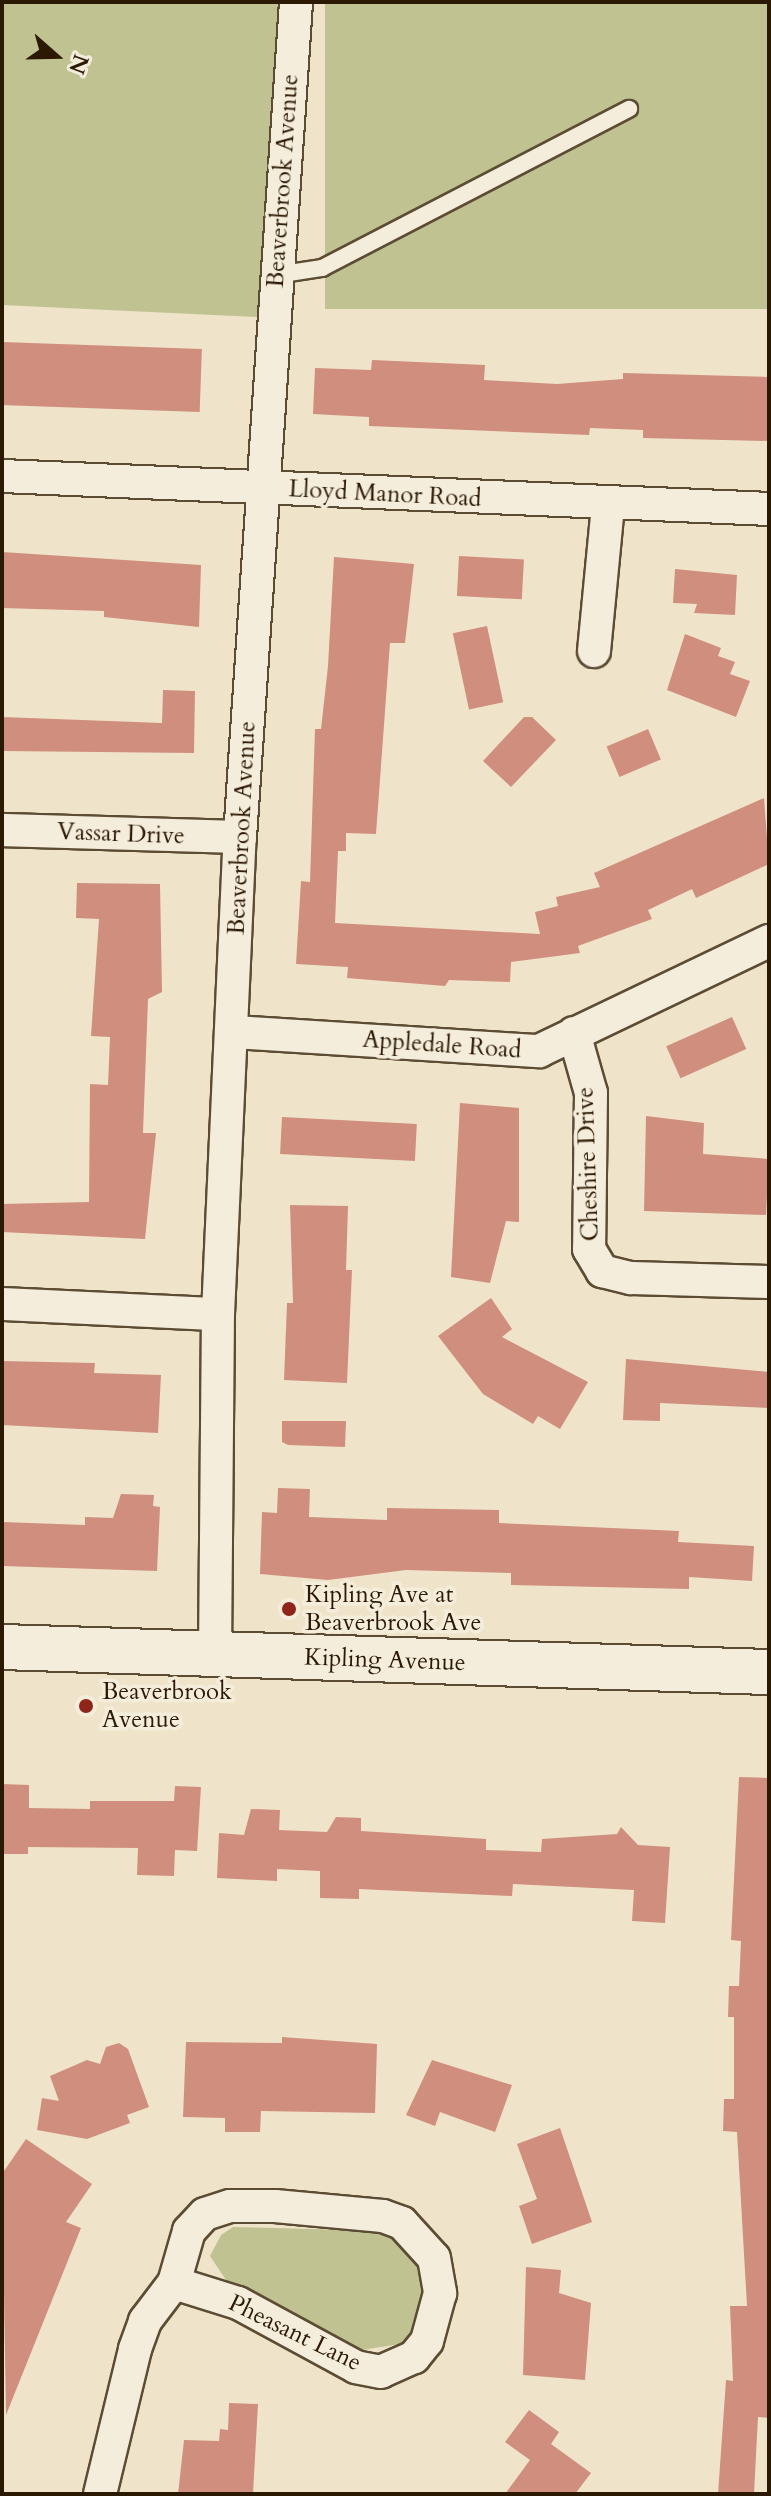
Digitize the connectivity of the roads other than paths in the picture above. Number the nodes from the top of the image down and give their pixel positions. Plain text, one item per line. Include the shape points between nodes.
1 (296, 2) edge
2 (629, 109) dead end
3 (276, 275) junction
4 (2, 476) edge
5 (261, 488) junction
6 (608, 505) junction
7 (769, 509) edge
8 (594, 651) dead end
9 (2, 830) edge
10 (240, 837) junction
11 (769, 941) edge
12 (234, 1032) junction
13 (574, 1033) junction
14 (769, 1282) edge
15 (2, 1304) edge
16 (218, 1314) junction
17 (2, 1647) edge
18 (215, 1655) junction
19 (769, 1672) edge
20 (174, 2283) junction
21 (100, 2494) edge

1 - 3 street, Beaverbrook Avenue
2 - 3 lane via 322,268
3 - 5 street, Beaverbrook Avenue
4 - 5 street, Lloyd Manor Road
5 - 6 street, Lloyd Manor Road
5 - 10 street, Beaverbrook Avenue
6 - 7 street, Lloyd Manor Road
6 - 8 street
9 - 10 street, Vassar Drive
10 - 12 street, Beaverbrook Avenue
11 - 13 street, Appledale Road
12 - 13 street, Appledale Road via 517,1051 560,1045
12 - 16 street, Beaverbrook Avenue
13 - 14 street, Cheshire Drive via 591,1093 589,1249 602,1271 631,1278
15 - 16 street
16 - 18 street, Beaverbrook Avenue
17 - 18 main road, Kipling Avenue
18 - 19 main road, Kipling Avenue
20 - 20 street, Pheasant Lane via 238,2303 356,2367 381,2372 414,2357 427,2341 440,2293 434,2258 402,2223 275,2206 230,2206 205,2214 189,2231
20 - 21 street, Pheasant Lane via 145,2321 135,2349

